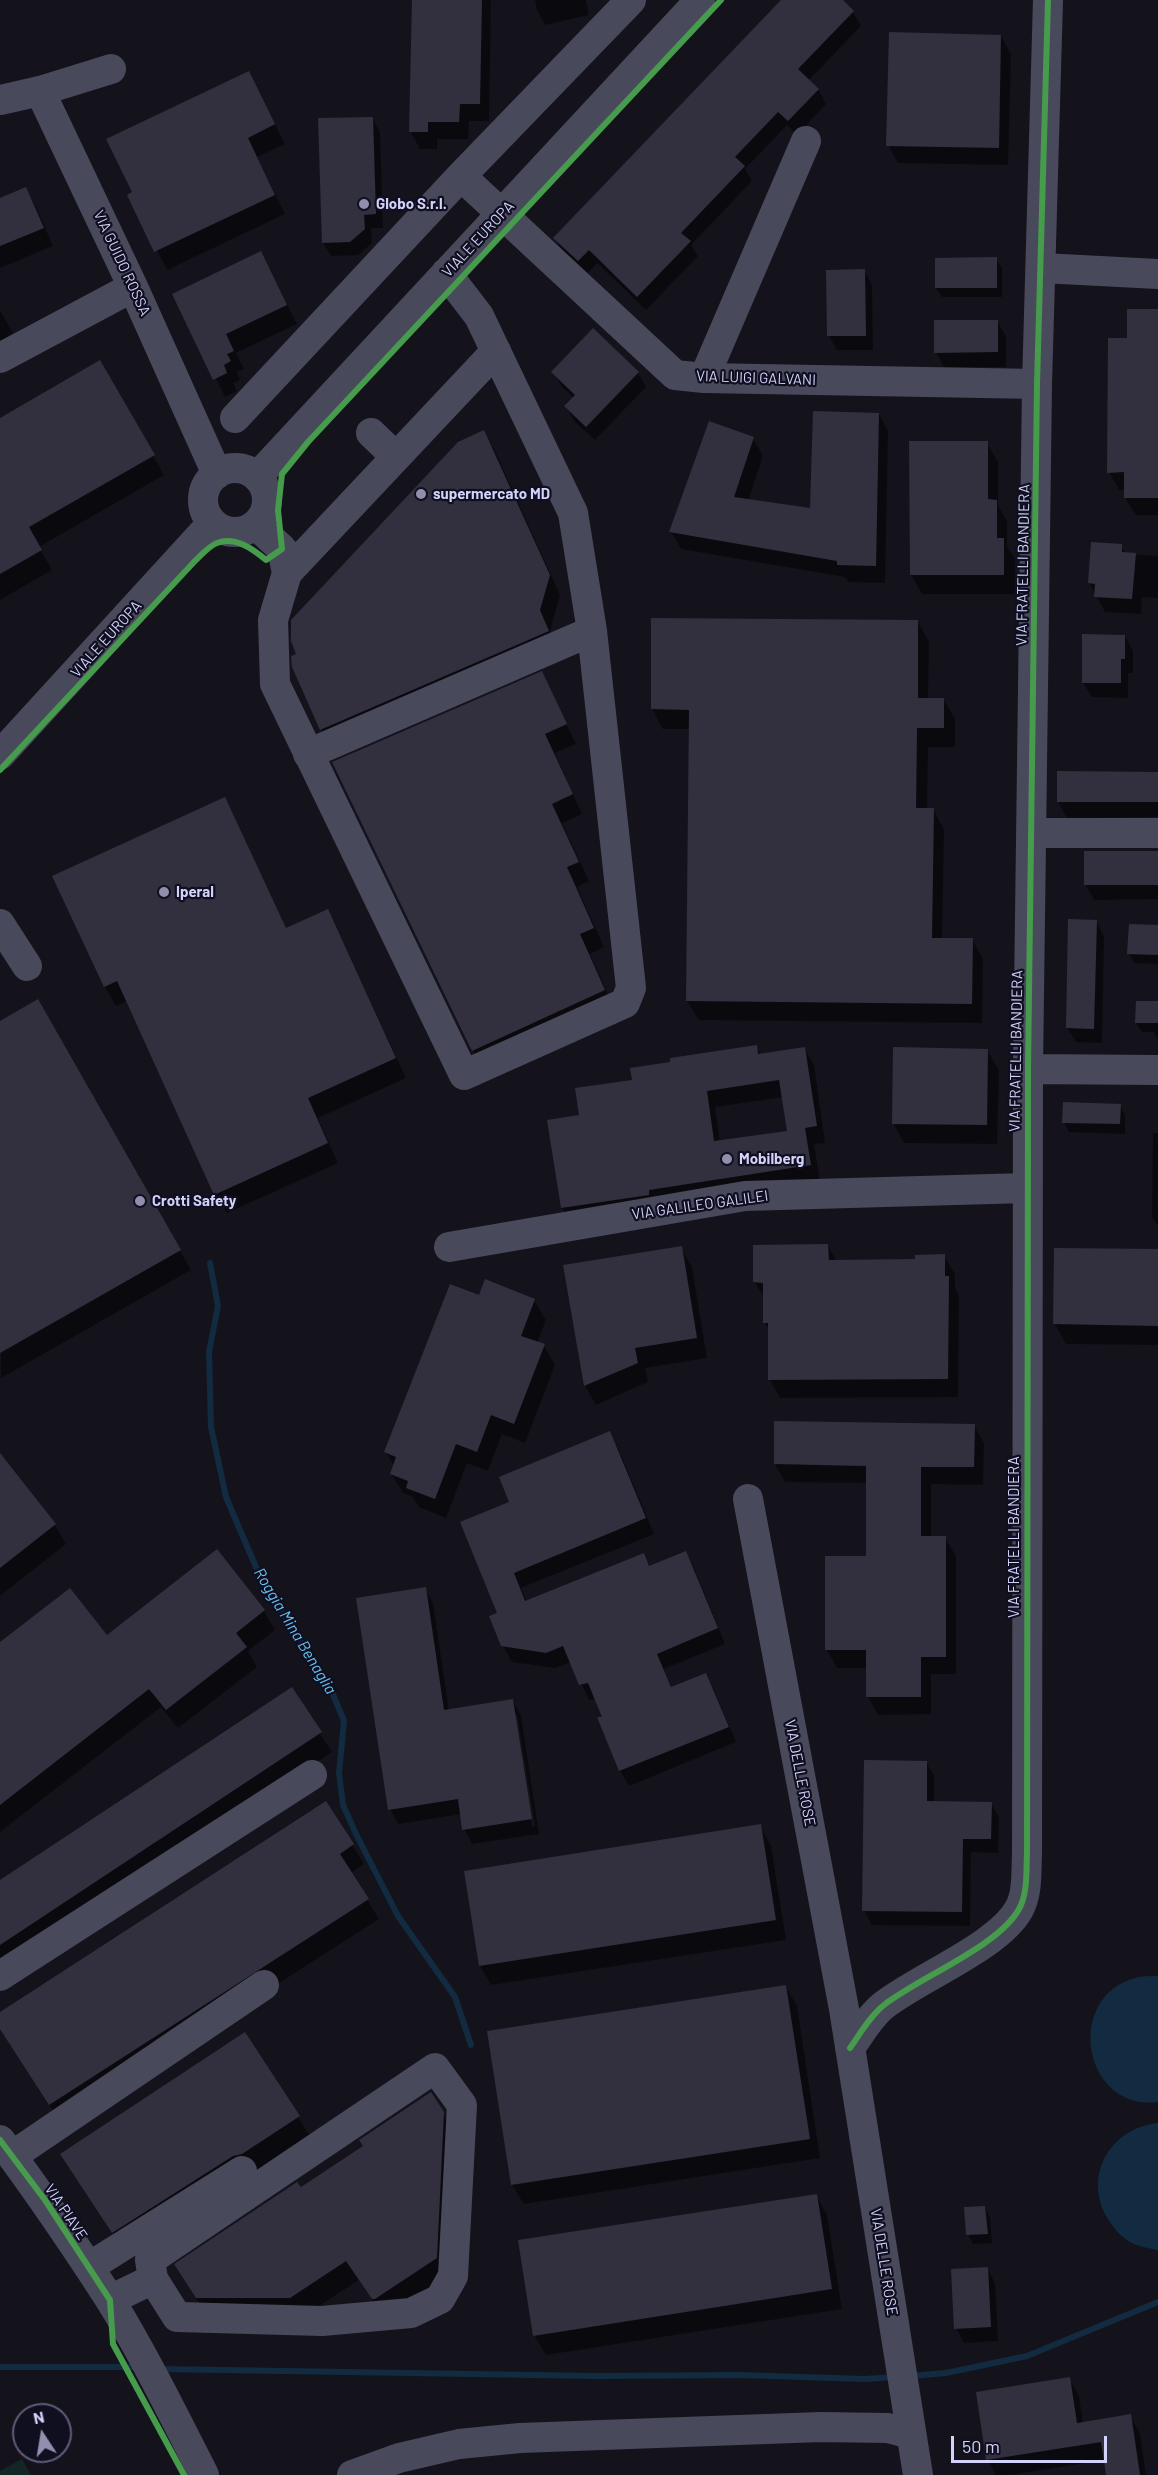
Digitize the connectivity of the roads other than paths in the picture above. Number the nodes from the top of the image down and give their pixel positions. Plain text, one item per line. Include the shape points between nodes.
1 (631, 0) edge
2 (699, 0) edge
3 (1048, 0) edge
4 (111, 69) dead end
5 (40, 91) junction
6 (0, 100) edge
7 (806, 141) dead end
8 (461, 176) junction
9 (502, 213) junction
10 (1042, 268) junction
11 (446, 273) junction
12 (1158, 274) edge
13 (133, 287) junction
14 (496, 351) junction
15 (0, 358) edge
16 (704, 378) junction
17 (1037, 384) junction
18 (235, 418) dead end
19 (371, 433) dead end
20 (396, 457) junction
21 (218, 474) junction
22 (257, 477) junction
23 (212, 523) junction
24 (256, 525) junction
25 (287, 573) junction
26 (592, 631) junction
27 (308, 754) junction
28 (0, 755) edge
29 (1031, 833) junction
30 (1158, 833) edge
31 (0, 924) edge
32 (27, 966) dead end
33 (1028, 1069) junction
34 (1158, 1070) edge
35 (1026, 1188) junction
36 (448, 1247) dead end
37 (748, 1499) dead end
38 (312, 1776) dead end
39 (0, 1976) edge
40 (264, 1985) dead end
41 (850, 2048) junction
42 (6, 2148) edge
43 (242, 2171) dead end
44 (89, 2267) junction
45 (153, 2279) junction
46 (110, 2300) junction
47 (909, 2421) junction
48 (204, 2475) edge
49 (352, 2475) edge
50 (918, 2475) edge

1 - 8 street
2 - 9 street, VIALE EUROPA
3 - 10 street, VIA FRATELLI BANDIERA
4 - 5 street
5 - 6 street
5 - 13 street, VIA GUIDO ROSSA
7 - 16 street
8 - 9 street, VIA LUIGI GALVANI
8 - 18 street
9 - 11 street, VIALE EUROPA
9 - 16 street, VIA LUIGI GALVANI via 675,375
10 - 12 street
10 - 17 street, VIA FRATELLI BANDIERA
11 - 14 street via 479,316
11 - 22 street, VIALE EUROPA
13 - 15 street
13 - 21 street, VIA GUIDO ROSSA
14 - 20 street
14 - 26 street via 573,513
16 - 17 street, VIA LUIGI GALVANI
17 - 29 street, VIA FRATELLI BANDIERA
19 - 20 street
20 - 25 street
21 - 22 street via 238,468
21 - 23 street via 204,493 204,509
22 - 24 street via 264,486 267,506
23 - 24 street via 238,532
23 - 28 street, VIALE EUROPA
24 - 25 street via 282,549
25 - 27 street via 273,620 275,684
26 - 27 street
26 - 27 street via 631,988 625,1003 464,1075
29 - 30 street
29 - 33 street, VIA FRATELLI BANDIERA
31 - 32 street
33 - 34 street
33 - 35 street, VIA FRATELLI BANDIERA
35 - 36 street, VIA GALILEO GALILEI via 745,1196
35 - 41 street, VIA FRATELLI BANDIERA via 1024,1896 1019,1910 984,1944 882,2006
37 - 41 street, VIA DELLE ROSE
38 - 39 street
40 - 42 street
41 - 47 street, VIA DELLE ROSE
42 - 44 street, VIA PIAVE
43 - 44 street
44 - 46 street, VIA PIAVE
45 - 45 street via 177,2317 321,2321 411,2313 440,2299 453,2276 462,2104 435,2068 150,2260
45 - 46 street
46 - 48 street, VIA PIAVE
47 - 49 street via 888,2428 520,2438 459,2444 399,2458
47 - 50 street, VIA DELLE ROSE

